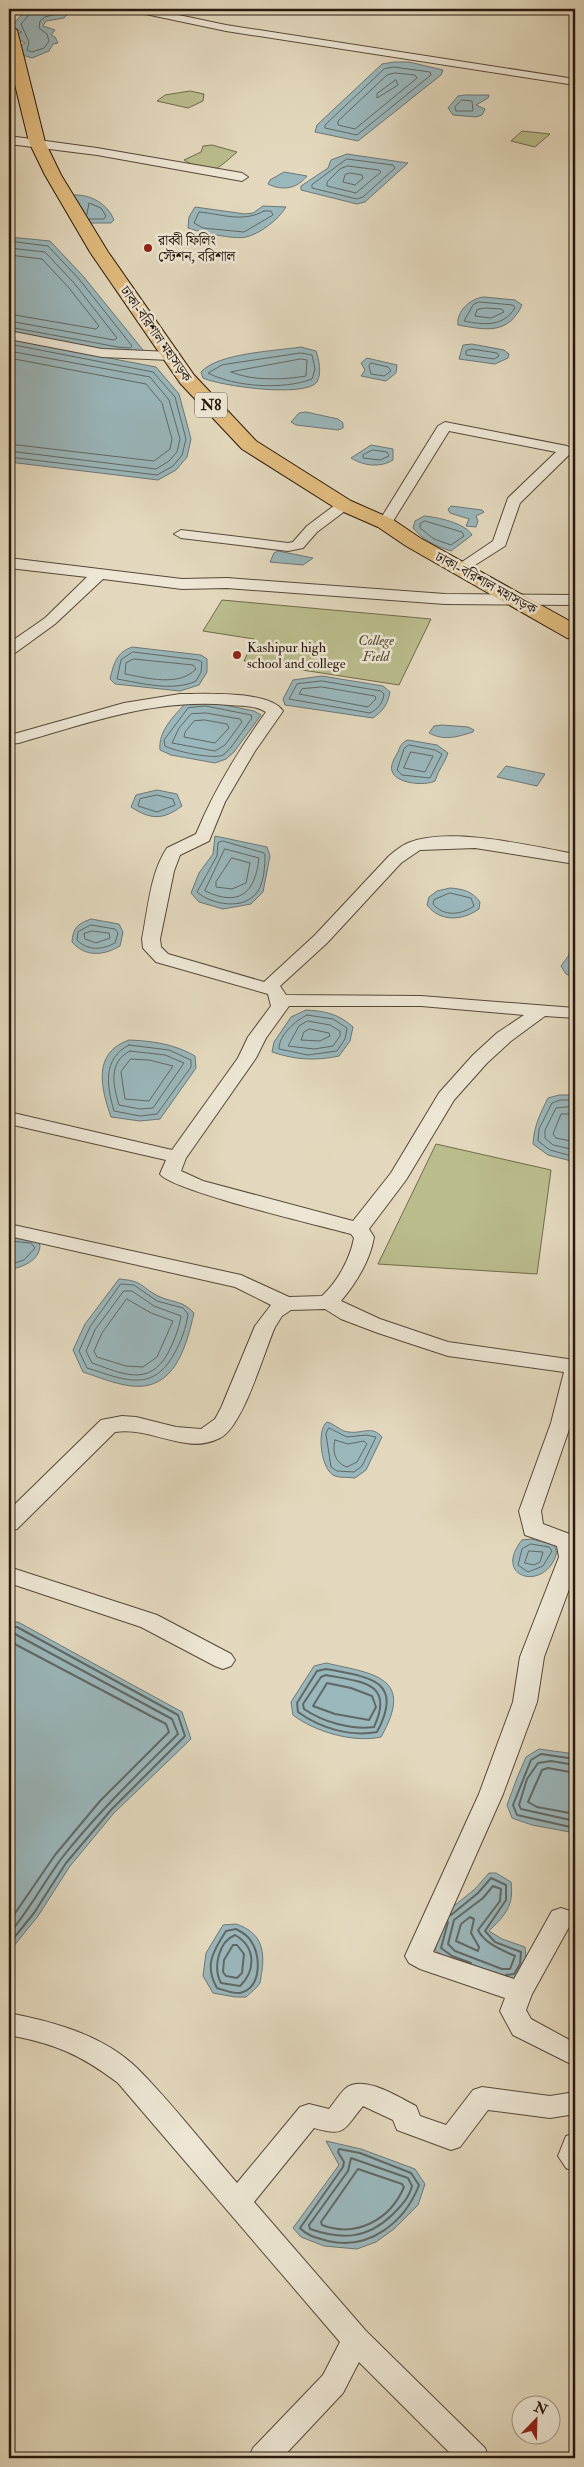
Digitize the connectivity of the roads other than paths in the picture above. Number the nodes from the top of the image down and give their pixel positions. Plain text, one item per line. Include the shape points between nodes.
1 (136, 9) edge
2 (9, 30) edge
3 (575, 82) edge
4 (9, 140) edge
5 (38, 142) junction
6 (242, 177) dead end
7 (9, 335) edge
8 (170, 356) junction
9 (344, 505) junction
10 (384, 523) junction
11 (182, 534) dead end
12 (9, 563) edge
13 (461, 569) junction
14 (98, 575) junction
15 (575, 600) edge
16 (521, 602) junction
17 (575, 633) edge
18 (9, 650) edge
19 (9, 738) edge
20 (575, 859) edge
21 (274, 994) junction
22 (542, 1010) junction
23 (575, 1013) edge
24 (9, 1118) edge
25 (176, 1157) junction
26 (9, 1230) edge
27 (358, 1230) junction
28 (328, 1303) junction
29 (286, 1304) junction
30 (575, 1367) edge
31 (9, 1523) edge
32 (9, 1575) edge
33 (222, 1660) dead end
34 (561, 1918) dead end
35 (520, 1992) junction
36 (9, 2024) edge
37 (575, 2054) edge
38 (575, 2103) edge
39 (575, 2144) edge
40 (575, 2160) edge
41 (237, 2203) junction
42 (356, 2340) junction
43 (263, 2458) edge
44 (475, 2458) edge

1 - 3 street via 243,30
2 - 5 highway, ঢাকা-বরিশাল মহাসড়ক / N8
4 - 5 street
5 - 6 street via 135,156
5 - 8 highway, ঢাকা-বরিশাল মহাসড়ক / N8 via 42,155 99,252
7 - 8 street via 102,353
8 - 9 highway, ঢাকা-বরিশাল মহাসড়ক / N8 via 187,380 248,445
9 - 10 highway, ঢাকা-বরিশাল মহাসড়ক / N8
9 - 11 street via 312,529 298,545 288,547
10 - 13 highway, ঢাকা-বরিশাল মহাসড়ক / N8
10 - 13 street via 445,426 568,450 512,501 500,543
12 - 14 street
13 - 16 highway, ঢাকা-বরিশাল মহাসড়ক / N8
14 - 16 street via 182,584 227,582 411,598
14 - 18 street via 50,621
15 - 16 street
16 - 17 highway, ঢাকা-বরিশাল মহাসড়ক / N8
19 - 21 street via 13,740 128,706 193,697 263,704 275,711 247,750 217,802 203,837 173,852 165,871 151,940 152,948 162,958
20 - 21 street via 464,842 414,846 390,865 321,939 281,974
21 - 22 street
21 - 25 street via 277,1011
22 - 23 street
22 - 27 street via 480,1059 446,1097 399,1176
24 - 25 street
25 - 27 street via 170,1174 182,1180
26 - 29 street via 241,1282
27 - 28 street via 364,1237 363,1248
28 - 29 street
28 - 30 street via 381,1327 448,1349
29 - 31 street via 276,1310 262,1332 228,1416 215,1432 185,1436 135,1422 109,1425
30 - 35 street via 562,1423 530,1511 533,1529 566,1541 570,1557 532,1657 526,1702 495,1784 418,1956
32 - 33 street via 149,1621
34 - 35 street
35 - 37 street via 513,2011 522,2027
36 - 41 street via 50,2031 78,2042 127,2075
38 - 41 street via 550,2107 482,2098 451,2139 406,2122 407,2114 368,2094 356,2095 334,2122 309,2115
39 - 40 street via 571,2156
41 - 42 street
42 - 43 street via 333,2384
42 - 44 street

